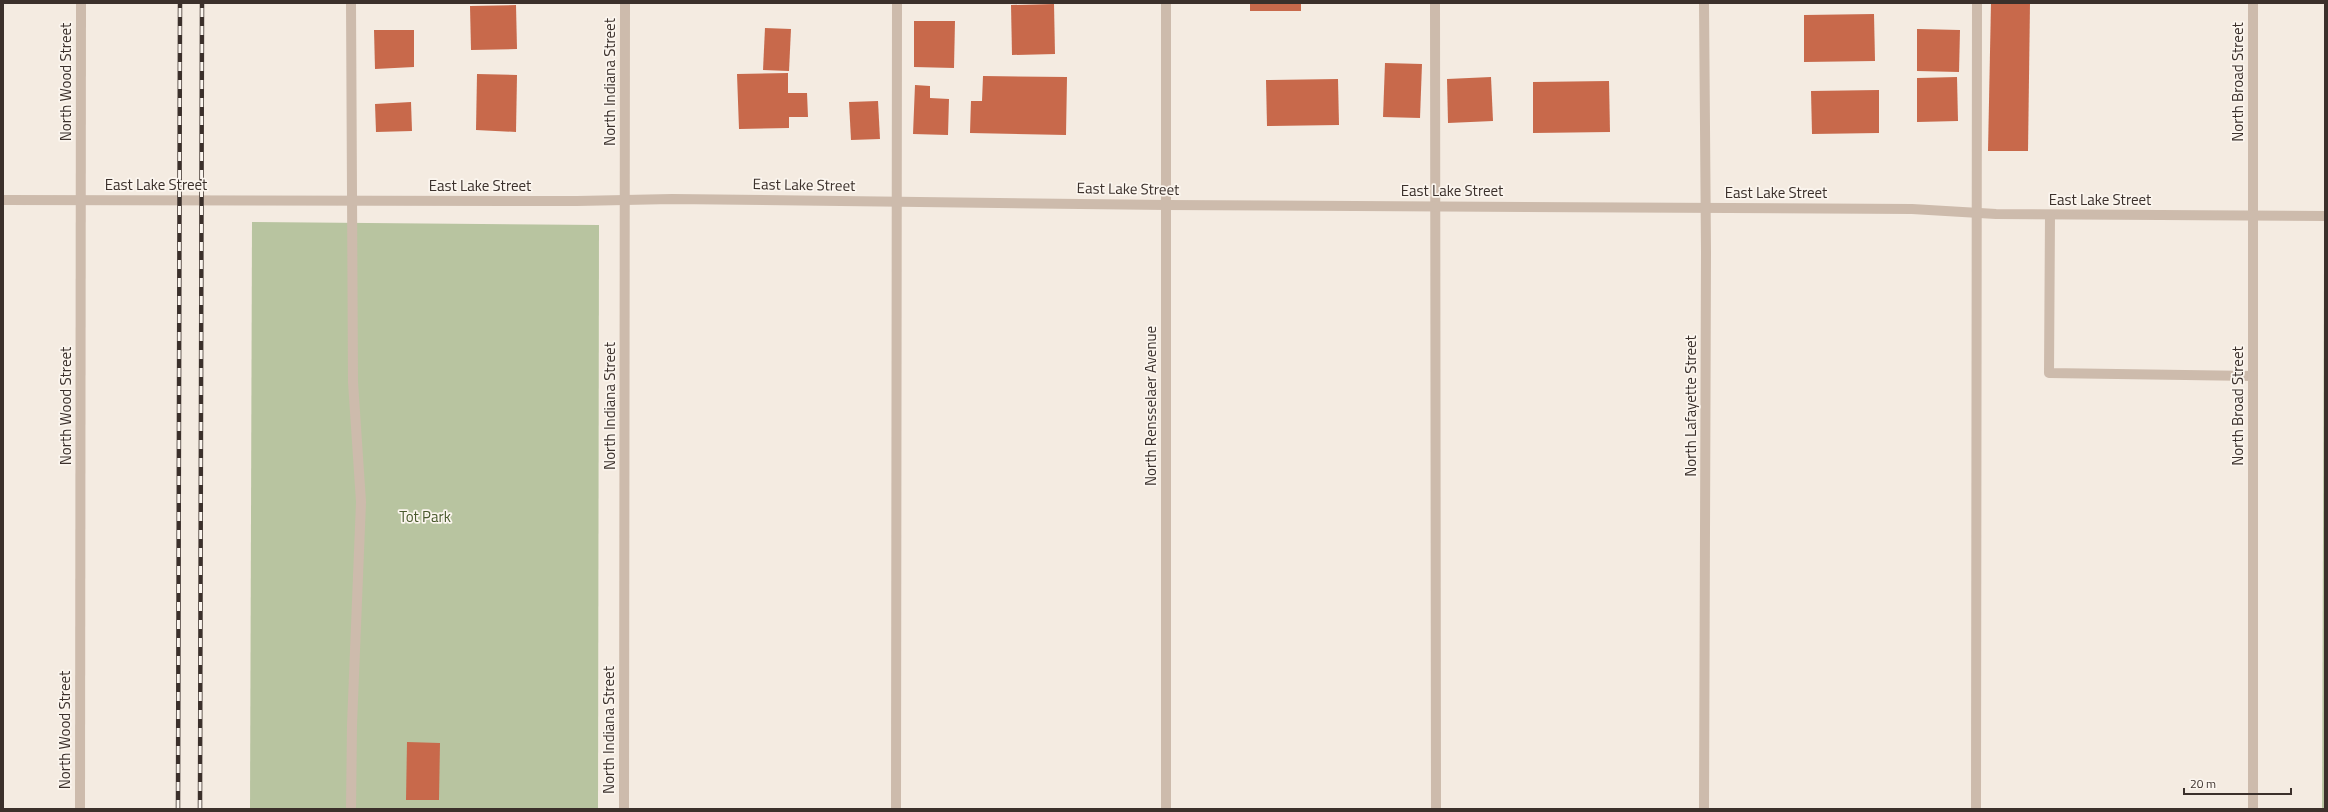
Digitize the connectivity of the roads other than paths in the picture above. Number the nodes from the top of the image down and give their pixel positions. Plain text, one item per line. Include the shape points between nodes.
1 (81, 3) edge
2 (351, 3) edge
3 (625, 3) edge
4 (897, 3) edge
5 (1166, 3) edge
6 (1435, 3) edge
7 (1704, 3) edge
8 (1977, 3) edge
9 (2253, 3) edge
10 (3, 200) edge
11 (81, 200) junction
12 (351, 200) junction
13 (625, 200) junction
14 (897, 201) junction
15 (1166, 205) junction
16 (1435, 206) junction
17 (1705, 207) junction
18 (1976, 213) junction
19 (2050, 215) junction
20 (2253, 216) junction
21 (2325, 216) edge
22 (2253, 376) junction
23 (80, 809) edge
24 (351, 809) edge
25 (624, 809) edge
26 (896, 809) edge
27 (1166, 809) edge
28 (1436, 809) edge
29 (1704, 809) edge
30 (1976, 809) edge
31 (2253, 809) edge

1 - 11 street, North Wood Street
2 - 12 street
3 - 13 street, North Indiana Street
4 - 14 street
5 - 15 street, North Rensselaer Avenue
6 - 16 street
7 - 17 street, North Lafayette Street
8 - 18 street
9 - 20 street, North Broad Street
10 - 11 street, East Lake Street
11 - 12 street, East Lake Street
11 - 23 street, North Wood Street
12 - 13 street, East Lake Street
12 - 24 street via 353,382 361,502
13 - 14 street, East Lake Street
13 - 25 street, North Indiana Street
14 - 15 street, East Lake Street
14 - 26 street
15 - 16 street, East Lake Street
15 - 27 street, North Rensselaer Avenue
16 - 17 street, East Lake Street
16 - 28 street
17 - 18 street, East Lake Street via 1912,209
17 - 29 street, North Lafayette Street
18 - 19 street, East Lake Street
18 - 30 street
19 - 20 street, East Lake Street
19 - 22 street via 2049,373
20 - 21 street, East Lake Street
20 - 22 street, North Broad Street
22 - 31 street, North Broad Street

